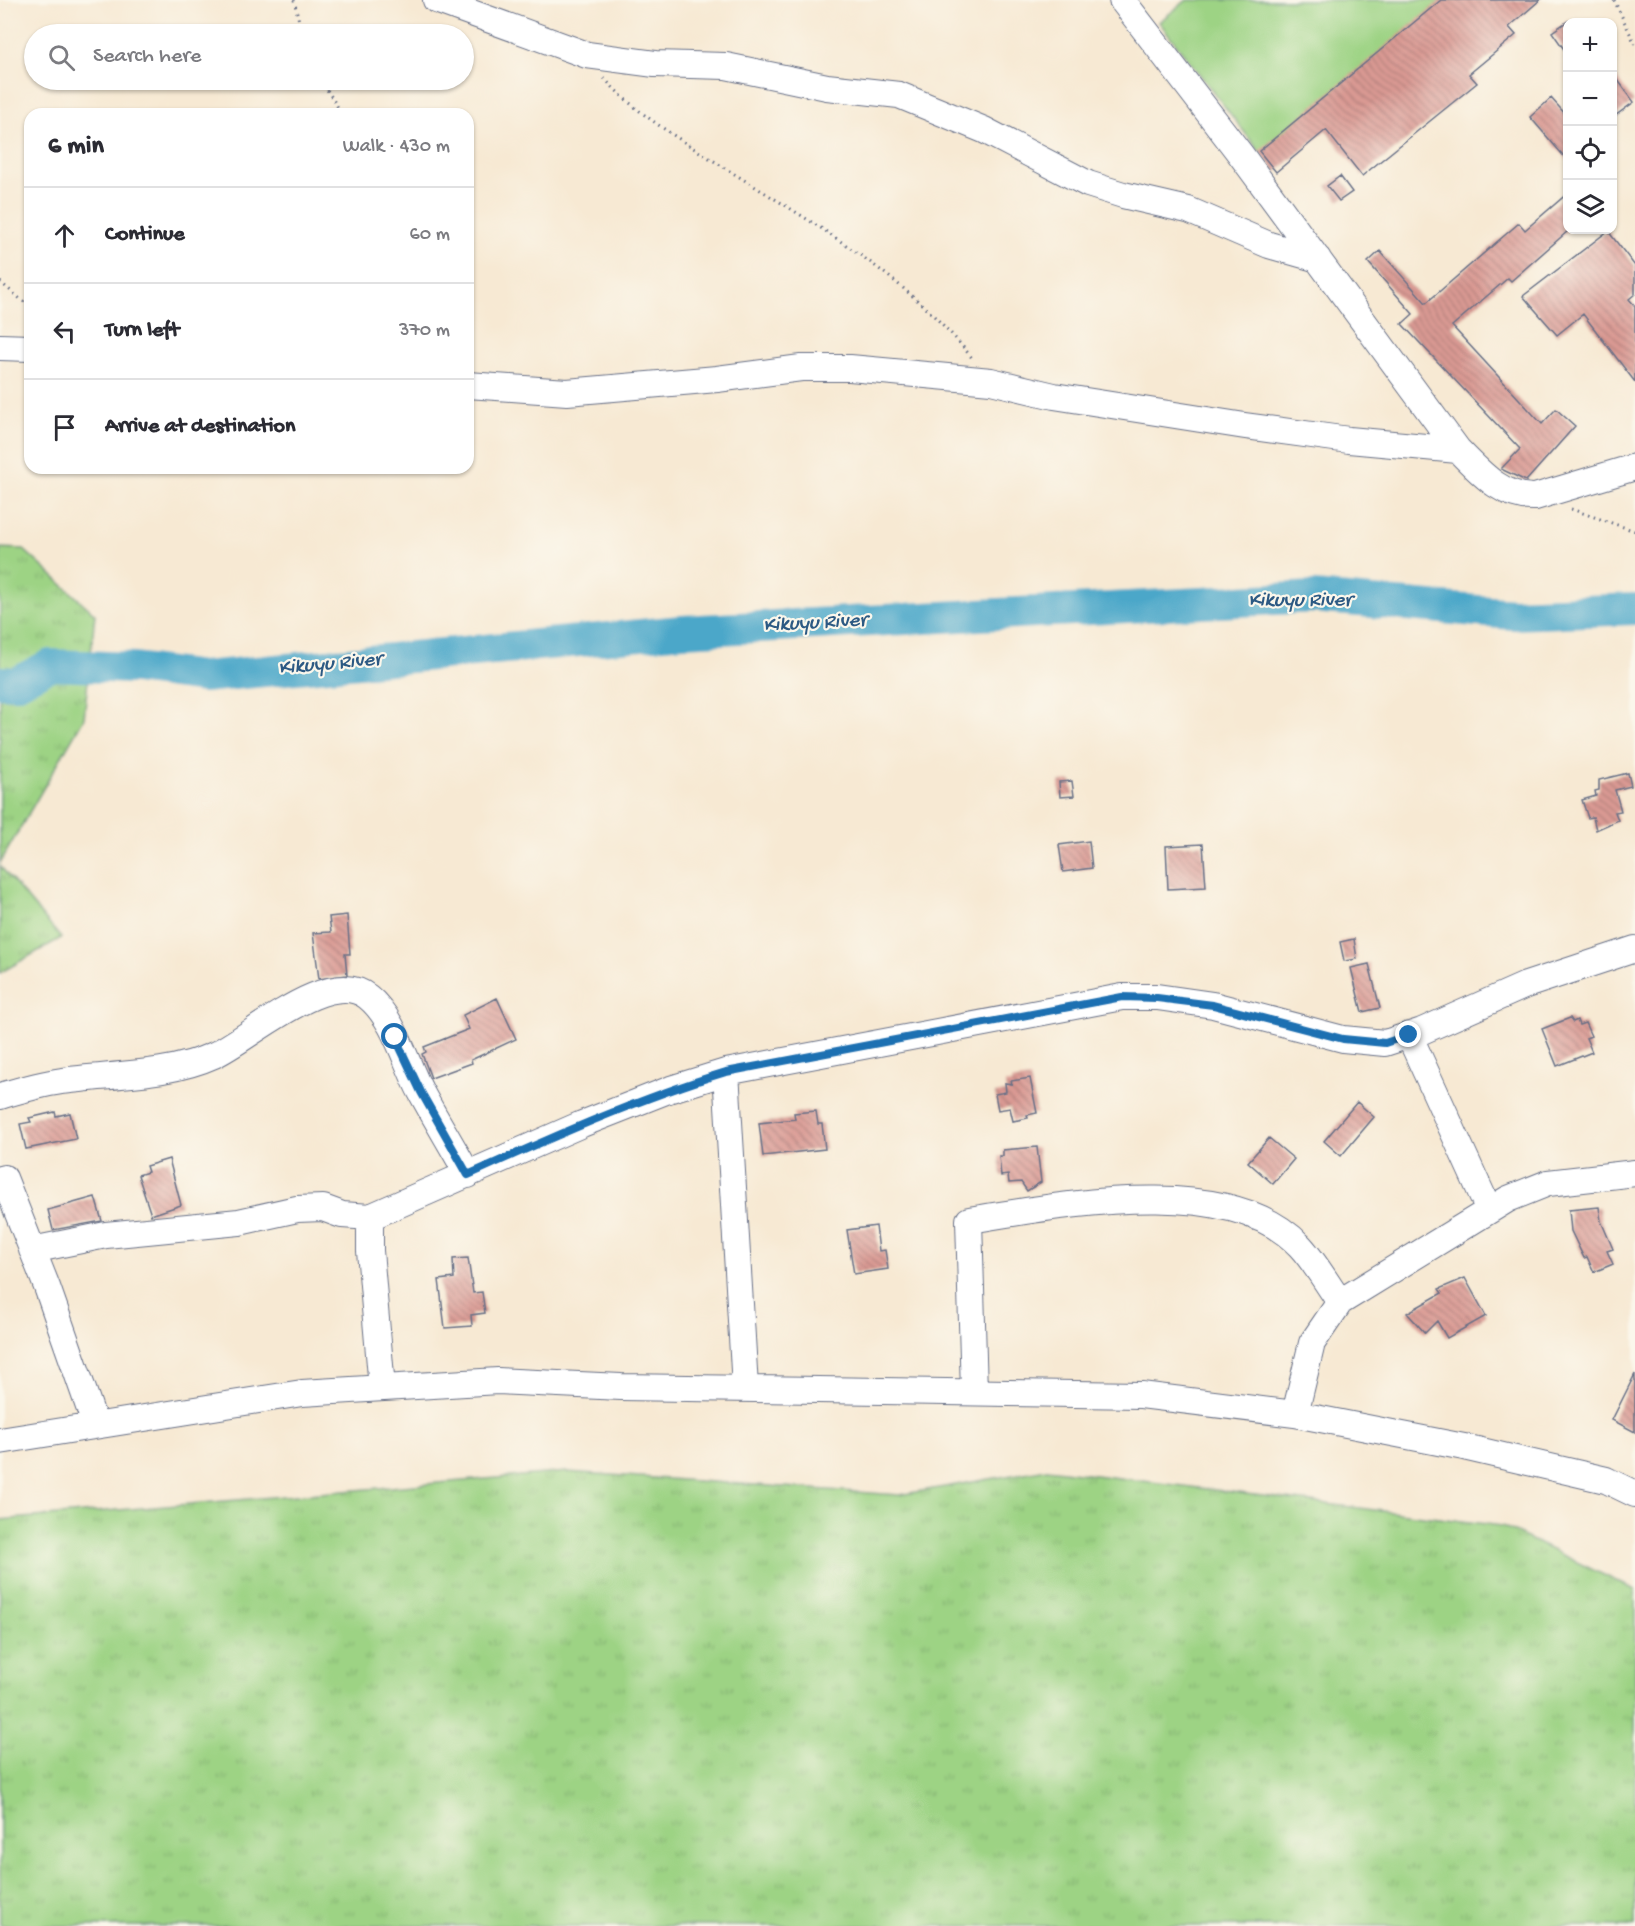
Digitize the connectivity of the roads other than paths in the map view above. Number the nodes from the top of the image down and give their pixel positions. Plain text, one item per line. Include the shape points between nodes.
1 (436, 0) edge
2 (1122, 0) edge
3 (1318, 259) junction
4 (0, 347) edge
5 (24, 348) edge
6 (474, 385) edge
7 (1458, 450) junction
8 (1635, 467) edge
9 (1635, 949) edge
10 (1409, 1035) junction
11 (726, 1072) junction
12 (0, 1096) edge
13 (1635, 1173) edge
14 (1, 1174) edge
15 (468, 1175) junction
16 (1489, 1210) junction
17 (370, 1217) junction
18 (32, 1250) junction
19 (1340, 1302) junction
20 (745, 1387) junction
21 (382, 1388) junction
22 (974, 1392) junction
23 (1295, 1414) junction
24 (95, 1425) junction
25 (0, 1441) edge
26 (1635, 1494) edge

1 - 3 street via 587,55 655,64 726,66 827,87 898,94 984,130 1088,184 1188,210 1269,245
2 - 3 street
3 - 7 street
4 - 5 street
6 - 7 street via 567,392 801,368 850,368 991,381 1054,396 1225,423
7 - 8 street via 1496,486 1523,498
9 - 10 street via 1526,986
10 - 11 street via 1385,1043 1343,1039 1213,1005 1122,997
10 - 16 street
11 - 15 street via 582,1124
11 - 20 street
12 - 15 street via 60,1081 184,1065 213,1056 313,996 351,988 381,1012
13 - 16 street via 1548,1183
14 - 18 street
15 - 17 street
16 - 19 street
17 - 18 street via 342,1215 323,1208 297,1209 239,1222 106,1235
17 - 21 street
18 - 24 street
19 - 22 street via 1300,1246 1271,1224 1217,1204 1152,1198 1073,1204 969,1220
19 - 23 street via 1312,1343
20 - 21 street via 621,1387 498,1381
20 - 22 street
21 - 24 street via 302,1393
22 - 23 street via 1141,1395
23 - 26 street via 1475,1449 1606,1480
24 - 25 street

